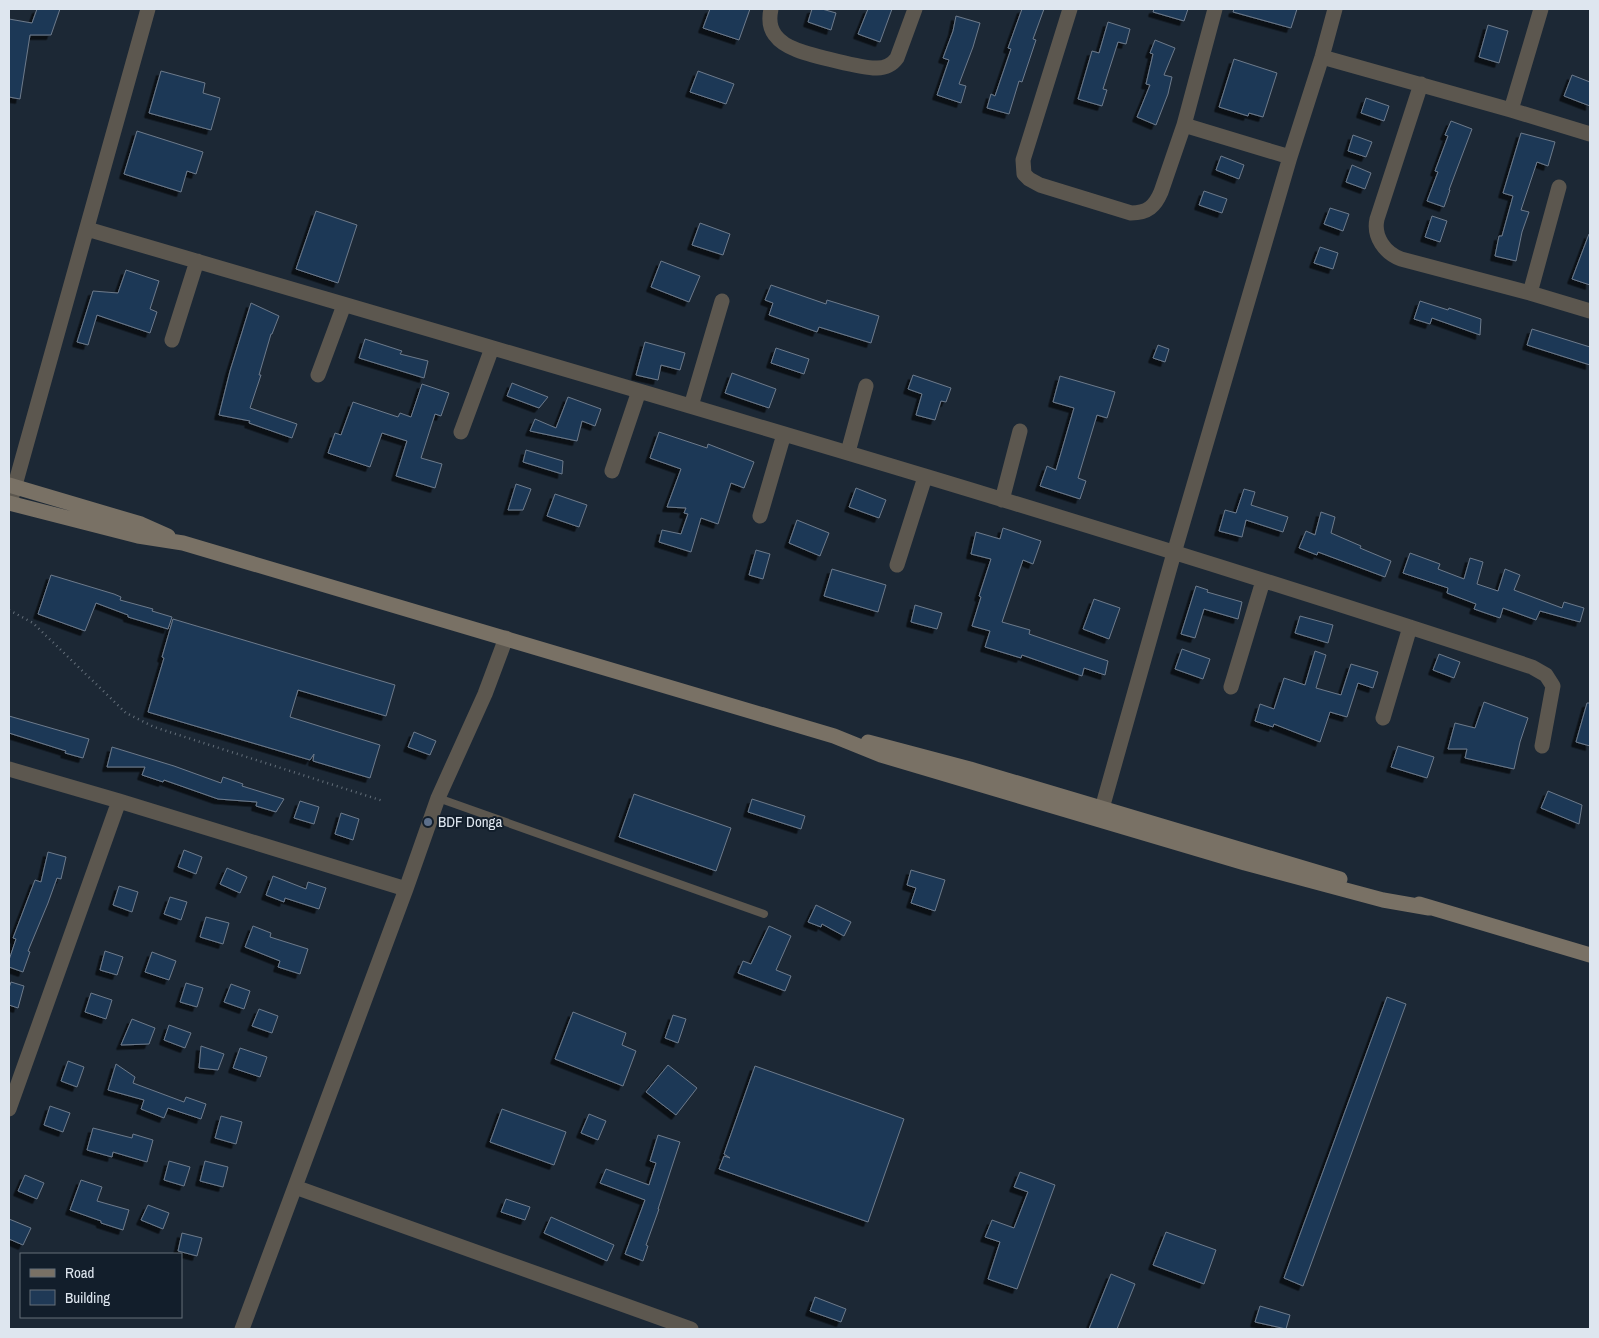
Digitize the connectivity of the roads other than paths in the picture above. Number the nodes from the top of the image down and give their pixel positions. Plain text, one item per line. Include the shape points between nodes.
1 (148, 9) edge
2 (771, 9) edge
3 (915, 9) edge
4 (1070, 9) edge
5 (1215, 9) edge
6 (1335, 9) edge
7 (1541, 9) edge
8 (1322, 57) junction
9 (1421, 84) junction
10 (1511, 110) junction
11 (1184, 125) junction
12 (1590, 134) edge
13 (1290, 157) junction
14 (1559, 187) dead end
15 (87, 229) junction
16 (197, 261) junction
17 (1530, 293) junction
18 (722, 301) dead end
19 (344, 304) junction
20 (1590, 311) edge
21 (172, 340) dead end
22 (492, 348) junction
23 (318, 375) dead end
24 (866, 386) dead end
25 (638, 391) junction
26 (691, 406) junction
27 (1020, 431) dead end
28 (461, 432) dead end
29 (784, 434) junction
30 (848, 452) junction
31 (612, 471) dead end
32 (925, 477) junction
33 (11, 485) edge
34 (1002, 500) junction
35 (9, 503) edge
36 (760, 516) dead end
37 (183, 543) junction
38 (1174, 553) junction
39 (898, 565) dead end
40 (1263, 581) junction
41 (1410, 627) junction
42 (506, 638) junction
43 (1232, 687) dead end
44 (1383, 718) dead end
45 (1542, 746) dead end
46 (9, 769) edge
47 (438, 798) junction
48 (119, 801) junction
49 (1100, 815) junction
50 (406, 889) junction
51 (764, 914) dead end
52 (1590, 955) edge
53 (15, 1069) edge
54 (9, 1109) edge
55 (295, 1187) junction
56 (242, 1329) edge
57 (691, 1329) edge

1 - 15 street
2 - 3 street via 769,22 774,34 785,44 799,51 871,68 886,67 897,58
4 - 11 street via 1023,160 1026,177 1040,185 1126,212 1144,212 1154,205 1161,192
5 - 11 street
6 - 8 street
7 - 10 street
8 - 9 street
8 - 13 street
9 - 10 street
9 - 17 street via 1377,219 1380,242 1401,259
10 - 12 street
11 - 13 street
13 - 38 street
14 - 17 street
15 - 16 street
15 - 33 street
16 - 19 street
16 - 21 street
17 - 20 street
18 - 26 street
19 - 22 street
19 - 23 street
22 - 25 street
22 - 28 street
24 - 30 street
25 - 26 street
25 - 31 street
26 - 29 street
27 - 34 street
29 - 30 street
29 - 36 street
30 - 32 street
32 - 34 street
32 - 39 street
33 - 35 street
33 - 37 main road via 142,524
34 - 38 street
35 - 37 main road via 122,533
37 - 42 main road
38 - 40 street
38 - 49 street
40 - 41 street
40 - 43 street
41 - 44 street
41 - 45 street via 1546,674 1553,686
42 - 47 street
42 - 49 main road via 834,736 881,755
46 - 48 street
47 - 50 street
47 - 51 lane
48 - 50 street
48 - 53 street
49 - 52 main road via 1245,863 1383,900 1429,908
50 - 55 street
53 - 54 street
55 - 56 street
55 - 57 street

